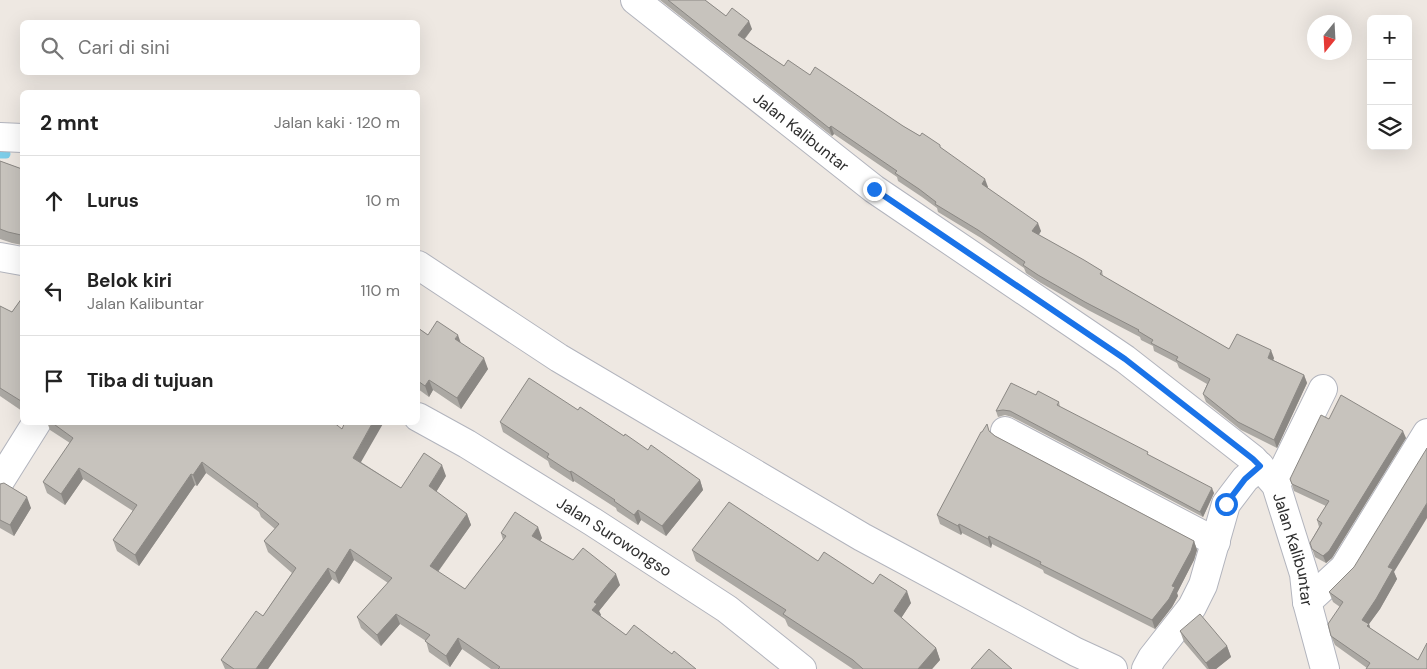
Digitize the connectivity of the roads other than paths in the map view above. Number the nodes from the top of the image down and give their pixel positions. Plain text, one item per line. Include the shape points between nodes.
1 (635, 0) edge
2 (0, 137) edge
3 (20, 138) edge
4 (0, 257) edge
5 (20, 261) edge
6 (420, 266) edge
7 (1323, 389) dead end
8 (420, 418) edge
9 (35, 425) edge
10 (1005, 431) dead end
11 (1427, 433) edge
12 (1260, 477) junction
13 (0, 481) edge
14 (1216, 542) junction
15 (1308, 602) junction
16 (1148, 665) edge
17 (802, 669) edge
18 (1113, 669) edge
19 (1325, 669) edge

1 - 12 street, Jalan Kalibuntar via 874,189 1125,359 1253,459
2 - 3 street
4 - 5 street
6 - 18 street via 559,358 862,537
7 - 12 street
8 - 17 street, Jalan Surowongso via 593,522 727,609
9 - 13 street
10 - 14 street
11 - 15 street via 1344,568
12 - 14 street via 1226,504
12 - 15 street, Jalan Kalibuntar via 1304,574
14 - 16 street via 1203,585 1192,607
15 - 19 street, Jalan Kalibuntar

